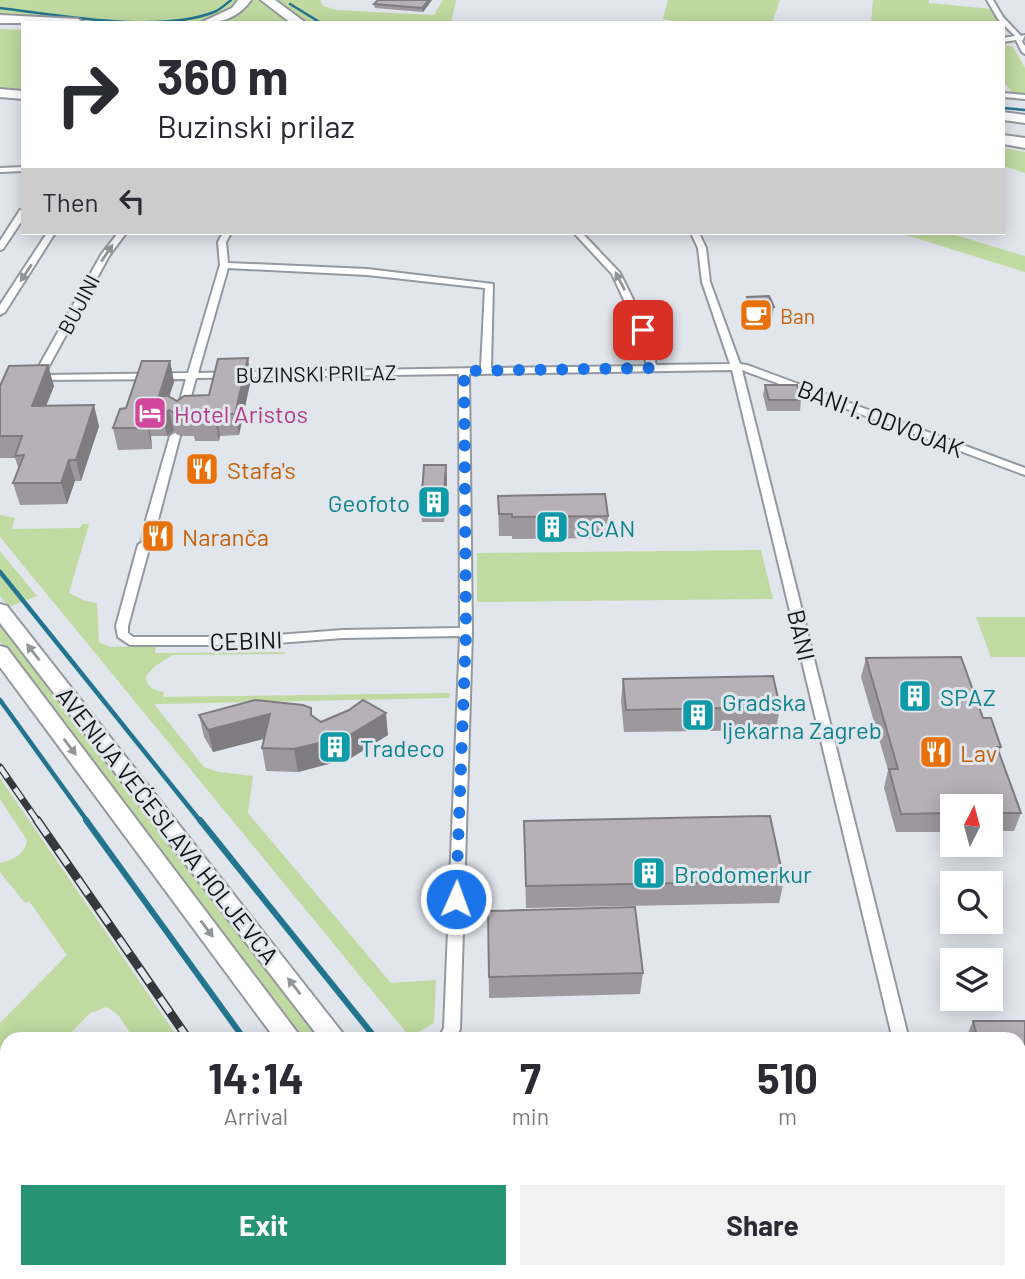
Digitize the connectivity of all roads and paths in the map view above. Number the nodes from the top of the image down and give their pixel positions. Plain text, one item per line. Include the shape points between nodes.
1 (245, 0) edge
2 (267, 0) edge
3 (990, 0) edge
4 (212, 21) edge
5 (297, 21) edge
6 (1003, 21) edge
7 (1005, 22) edge
8 (1, 23) edge
9 (21, 26) edge
10 (1023, 38) edge
11 (1005, 40) edge
12 (1025, 52) edge
13 (0, 93) edge
14 (21, 95) edge
15 (1005, 95) edge
16 (1025, 97) edge
17 (1005, 115) edge
18 (1025, 118) edge
19 (1005, 123) edge
20 (1025, 126) edge
21 (1005, 130) edge
22 (1025, 133) edge
23 (1005, 139) edge
24 (1025, 142) edge
25 (21, 169) edge
26 (0, 170) edge
27 (21, 215) edge
28 (50, 235) edge
29 (120, 235) edge
30 (226, 235) edge
31 (580, 235) edge
32 (696, 235) edge
33 (0, 247) edge
34 (224, 265) junction
35 (0, 312) edge
36 (736, 367) junction
37 (652, 368) junction
38 (486, 370) junction
39 (464, 371) junction
40 (193, 374) junction
41 (38, 377) junction
42 (25, 378) edge
43 (180, 417) edge
44 (175, 436) dead end
45 (1025, 472) edge
46 (152, 520) tunnel mouth
47 (145, 545) tunnel mouth
48 (0, 610) edge
49 (466, 632) junction
50 (0, 653) edge
51 (284, 1032) edge
52 (330, 1032) edge
53 (450, 1032) edge
54 (899, 1032) edge

1 - 4 highway via 241,8
2 - 5 highway
3 - 6 street
7 - 10 street
8 - 9 highway
10 - 11 street
10 - 12 street via 1019,42
13 - 14 highway
15 - 16 street
17 - 18 highway
19 - 20 highway
21 - 22 highway
23 - 24 highway
25 - 26 street
27 - 33 street
28 -> 35 street
41 -> 29 street, BUJINI
30 - 34 street
37 -> 31 street via 643,330 615,273
32 - 36 street, BANI via 706,282
34 - 38 street via 367,272 490,286
34 - 40 street
36 - 37 street, BUZINSKI PRILAZ
36 - 45 street, BANI I. ODVOJAK
36 - 54 street, BANI
37 - 38 street, BUZINSKI PRILAZ
38 - 39 street, BUZINSKI PRILAZ
39 - 40 street, BUZINSKI PRILAZ
39 - 49 street
40 - 41 street, BUZINSKI PRILAZ
40 - 43 street
41 - 42 street, BUZINSKI PRILAZ
44 - 46 street
47 - 49 street, CEBINI via 122,626 122,634 130,641
52 -> 48 main road, AVENIJA VEĆESLAVA HOLJEVCA
49 - 53 street
50 -> 51 main road, AVENIJA VEĆESLAVA HOLJEVCA

